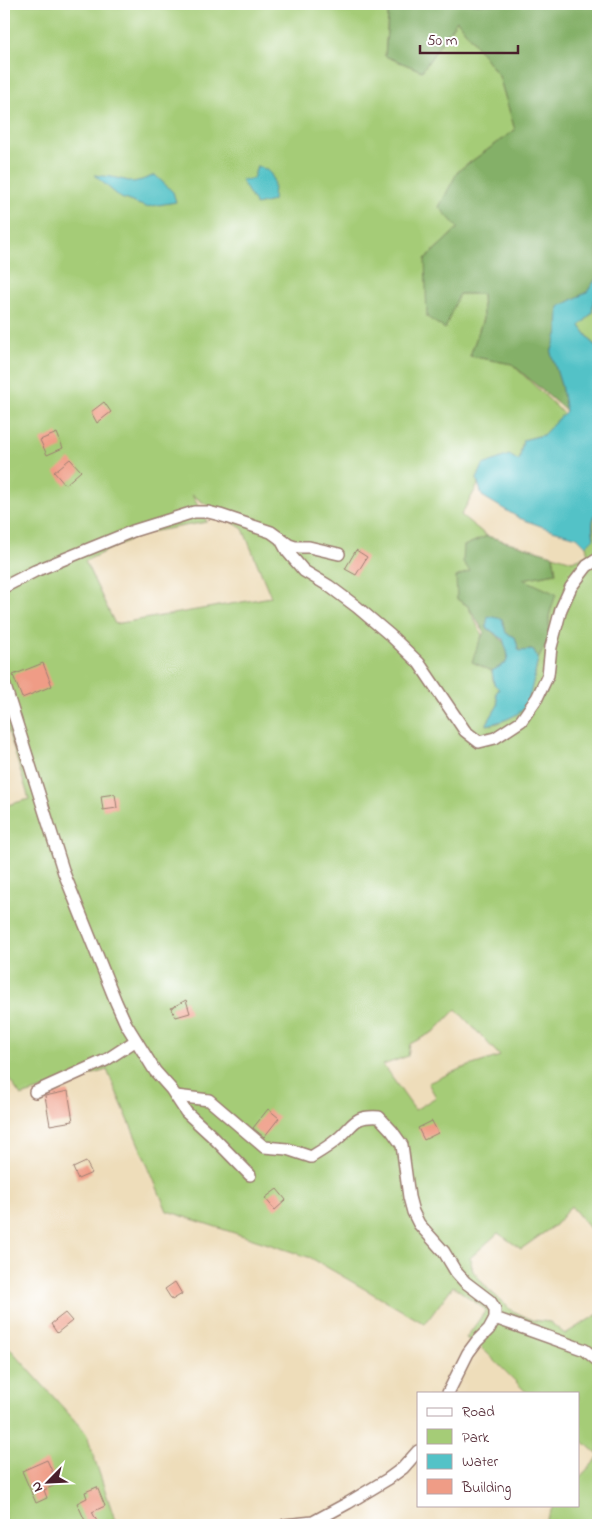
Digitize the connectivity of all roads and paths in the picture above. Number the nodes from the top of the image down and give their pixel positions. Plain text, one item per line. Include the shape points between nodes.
1 (280, 538) junction
2 (339, 554) dead end
3 (598, 558) edge
4 (4, 587) edge
5 (4, 684) edge
6 (136, 1041) junction
7 (34, 1092) dead end
8 (176, 1096) junction
9 (250, 1175) dead end
10 (495, 1318) junction
11 (598, 1361) edge
12 (448, 1392) edge
13 (417, 1452) edge
14 (316, 1524) edge
15 (285, 1525) edge

1 - 2 street via 295,547
1 - 3 street via 304,572 357,607 419,663 466,731 479,742 495,738 521,721 537,698 548,675 554,632 571,588 587,566
1 - 4 street via 220,515 194,512 133,531
5 - 6 street via 64,873 116,1002
6 - 7 street via 106,1060
6 - 8 street
8 - 9 street via 186,1112
8 - 10 street via 209,1100 264,1147 311,1156 336,1141 354,1122 366,1116 379,1117 402,1145 409,1198 419,1224 444,1252 460,1277 490,1301 495,1309
10 - 11 street via 585,1350
10 - 12 street via 468,1353
13 - 14 street via 388,1479
14 - 15 street

